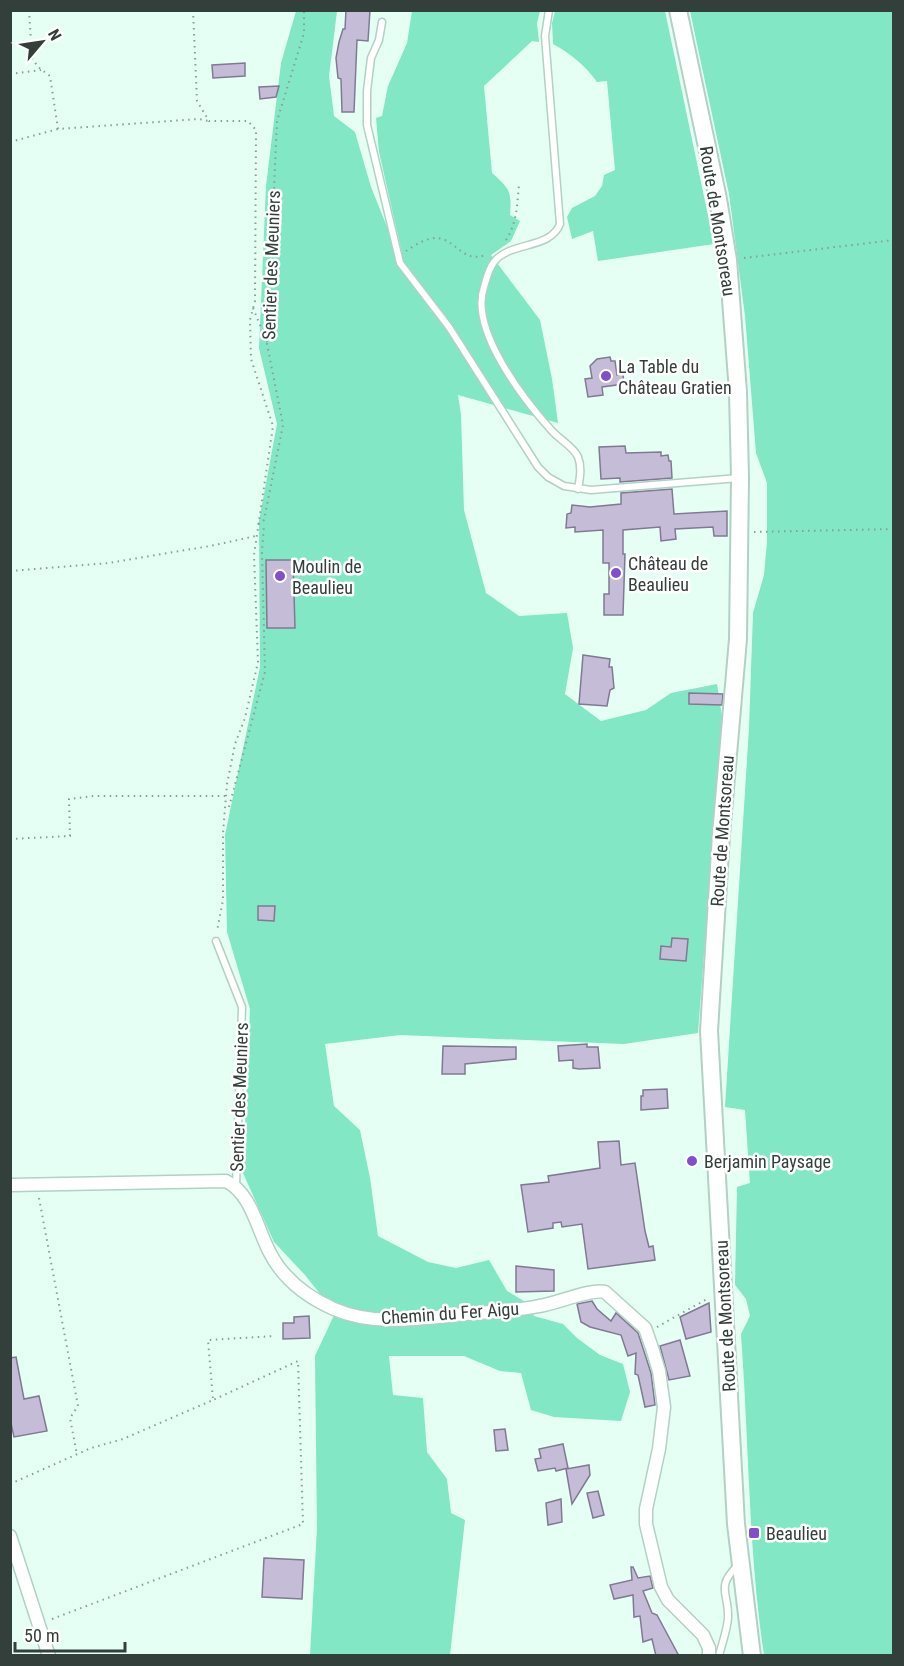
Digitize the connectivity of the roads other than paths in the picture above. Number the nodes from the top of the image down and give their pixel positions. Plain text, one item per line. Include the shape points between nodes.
1 (549, 10) edge
2 (678, 10) edge
3 (382, 22) dead end
4 (740, 478) junction
5 (578, 489) junction
6 (216, 941) road end
7 (10, 1185) edge
8 (236, 1186) junction
9 (10, 1536) edge
10 (740, 1562) junction
11 (49, 1656) edge
12 (709, 1656) edge
13 (718, 1656) edge
14 (752, 1656) edge

1 - 5 lane via 545,36 560,224 550,237 506,253 494,262 480,303 486,328 516,386 555,435 578,455
2 - 4 main road, Route de Montsoreau via 728,260
3 - 5 lane via 380,40 371,58 367,124 400,263 449,327 538,467 564,486
4 - 5 lane
4 - 10 main road, Route de Montsoreau via 738,639 709,1031
6 - 8 lane, Sentier des Meuniers via 242,1007
7 - 8 street via 226,1180
8 - 12 street, Chemin du Fer Aigu via 271,1255 290,1280 312,1298 346,1313 398,1319 519,1309 597,1290 623,1308 647,1333 659,1371 664,1407 646,1524 668,1600 703,1635
9 - 11 street
10 - 13 lane via 726,1576 728,1617
10 - 14 main road, Route de Montsoreau

